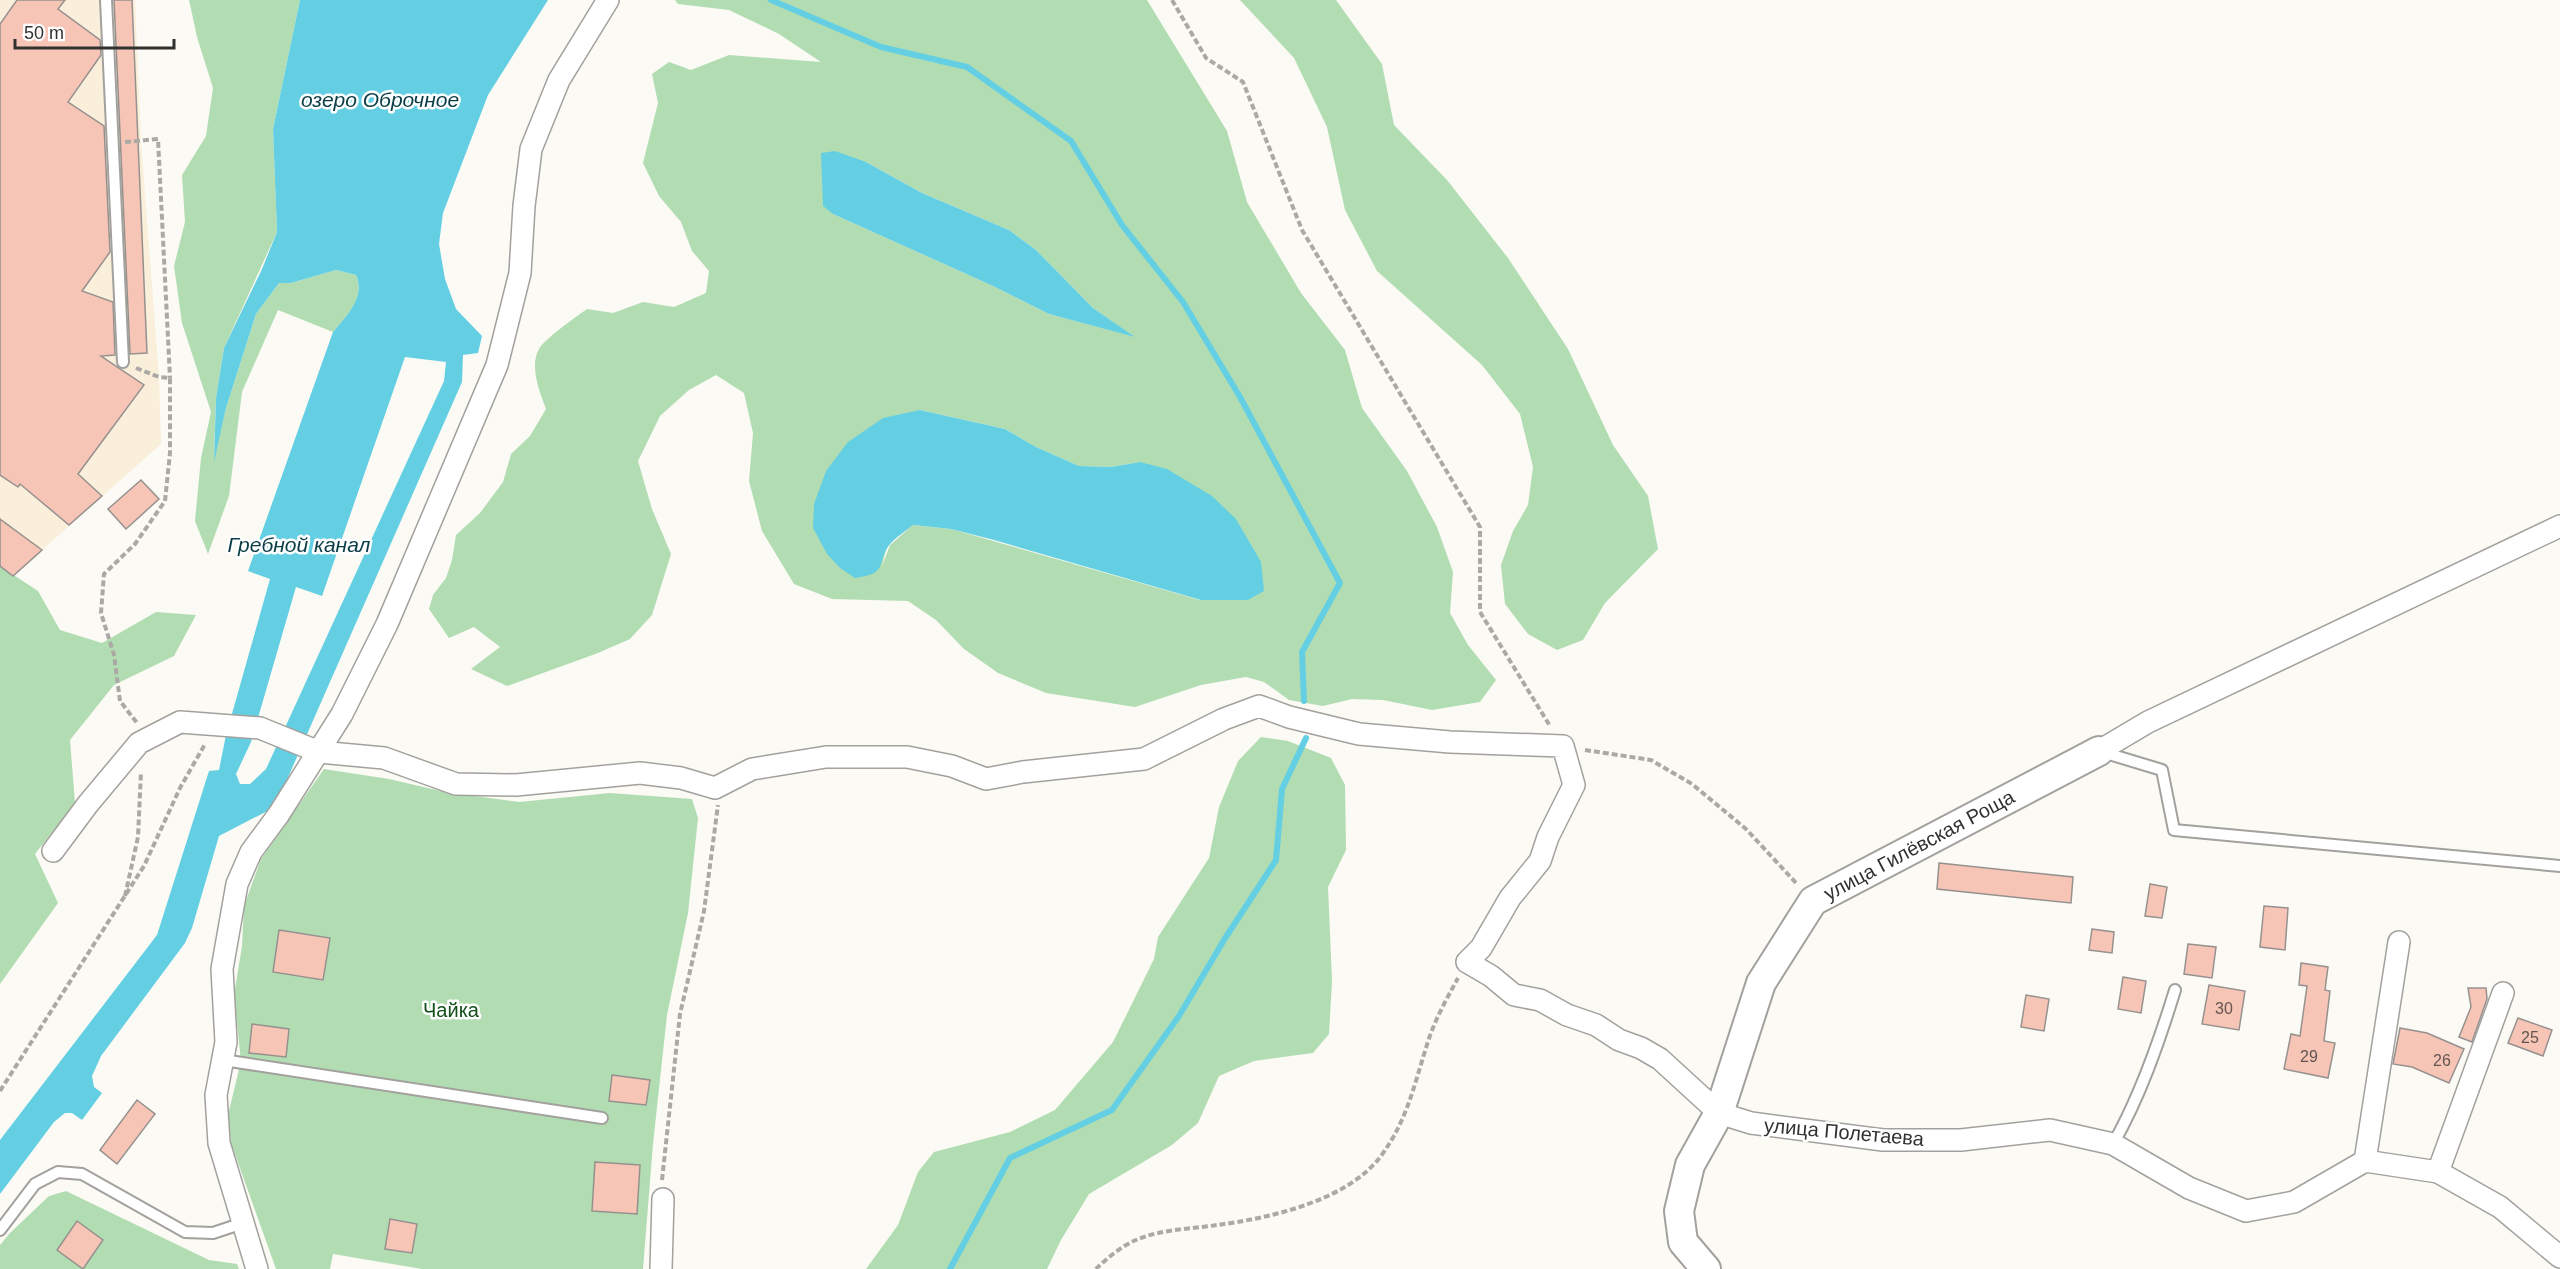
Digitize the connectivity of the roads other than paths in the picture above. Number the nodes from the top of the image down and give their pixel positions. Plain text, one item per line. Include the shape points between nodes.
1 (106, 0) edge
2 (608, 0) edge
3 (123, 362) road end
4 (2560, 526) edge
5 (2099, 750) junction
6 (319, 752) junction
7 (53, 851) dead end
8 (2560, 866) edge
9 (2400, 942) dead end
10 (2175, 990) dead end
11 (2503, 993) dead end
12 (223, 1060) junction
13 (1719, 1113) junction
14 (602, 1118) dead end
15 (2113, 1144) junction
16 (2365, 1161) junction
17 (2438, 1172) junction
18 (663, 1199) road end
19 (243, 1223) junction
20 (0, 1230) edge
21 (2560, 1257) edge
22 (257, 1269) edge
23 (661, 1269) edge
24 (1706, 1269) edge

1 - 3 lane
2 - 6 street via 558,80 531,149 520,273 497,365 387,624
4 - 5 street via 2148,722
5 - 8 lane via 2162,770 2174,830
5 - 13 street, улица Гилёвская Роща via 1813,901 1761,983
6 - 7 street via 260,728 180,722 139,744
6 - 12 street via 251,852 237,884 222,969 226,1042
6 - 13 street via 384,758 456,784 516,785 640,773 681,778 716,788 752,769 826,757 907,757 952,766 986,779 1144,759 1259,706 1359,734 1563,746 1574,785 1540,861 1506,905 1481,948 1467,962 1514,995 1540,1000 1660,1059
9 - 16 street
10 - 15 lane via 2125,1124
11 - 17 street
12 - 14 lane
12 - 19 street via 216,1095 219,1143
13 - 15 street, улица Полетаева via 1751,1123 1883,1140 1961,1140 2050,1130
13 - 24 street, улица Гилёвская Роща via 1690,1165 1679,1211 1683,1242
15 - 16 street, улица Полетаева via 2189,1188 2246,1210 2294,1202
16 - 17 street
17 - 21 street via 2500,1207
18 - 23 street
19 - 20 lane via 213,1233 185,1232 82,1174 58,1172 35,1184
19 - 22 street

